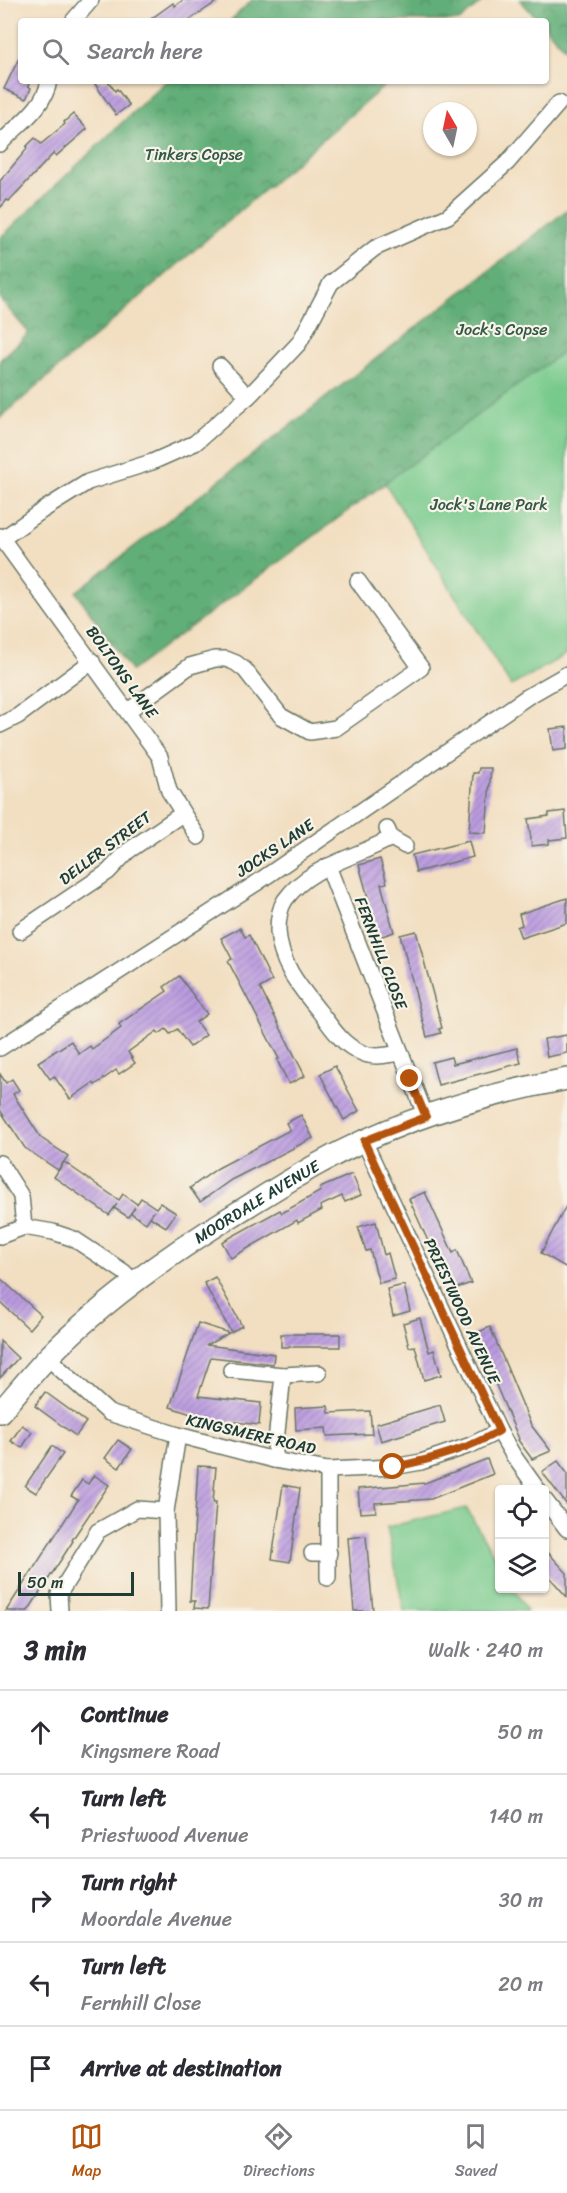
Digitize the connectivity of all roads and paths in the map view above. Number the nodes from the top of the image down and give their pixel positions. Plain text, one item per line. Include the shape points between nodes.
1 (91, 0) edge
2 (76, 18) edge
3 (48, 84) edge
4 (559, 103) dead end
5 (0, 144) edge
6 (220, 366) dead end
7 (248, 397) junction
8 (1, 538) edge
9 (358, 581) dead end
10 (92, 661) junction
11 (567, 674) edge
12 (128, 711) junction
13 (0, 725) edge
14 (182, 814) junction
15 (198, 837) dead end
16 (394, 838) dead end
17 (328, 866) junction
18 (20, 931) dead end
19 (0, 1048) edge
20 (400, 1053) junction
21 (567, 1079) edge
22 (426, 1117) junction
23 (364, 1141) junction
24 (0, 1163) edge
25 (24, 1227) junction
26 (0, 1236) edge
27 (134, 1282) junction
28 (48, 1358) junction
29 (231, 1370) dead end
30 (320, 1373) dead end
31 (283, 1376) junction
32 (0, 1412) edge
33 (499, 1431) junction
34 (178, 1435) junction
35 (274, 1460) junction
36 (328, 1470) junction
37 (534, 1485) edge
38 (549, 1505) edge
39 (166, 1511) junction
40 (567, 1529) edge
41 (312, 1553) dead end
42 (329, 1553) junction
43 (328, 1578) dead end
44 (60, 1611) edge
45 (168, 1611) edge

1 - 2 street
3 - 5 street via 32,115
4 - 7 street via 507,163 448,216 375,248 331,283 299,343
6 - 7 street
7 - 8 street via 195,443 88,482
8 - 10 street, BOLTONS LANE
9 - 12 street via 421,668 336,728 310,732 282,716 245,670 226,659 190,666
10 - 12 street, BOLTONS LANE
10 - 13 street
11 - 19 street, JOCKS LANE via 527,697 255,885
12 - 14 street, BOLTONS LANE via 160,757 169,791
14 - 15 street, BOLTONS LANE
14 - 18 street, DELLER STREET via 128,851 108,872
16 - 17 street
17 - 20 street, FERNHILL CLOSE
17 - 20 street via 285,900 278,921 283,958 292,976 342,1041 373,1057
20 - 22 street, FERNHILL CLOSE
21 - 22 street, MOORDALE AVENUE via 475,1100
22 - 23 street, MOORDALE AVENUE
23 - 27 street, MOORDALE AVENUE via 318,1163
23 - 33 street, PRIESTWOOD AVENUE
24 - 25 street via 21,1196
25 - 26 street
25 - 27 street via 74,1239
27 - 28 street, MOORDALE AVENUE
28 - 32 street, MOORDALE AVENUE
28 - 34 street, KINGSMERE ROAD via 110,1413
29 - 31 street
30 - 31 street
31 - 35 street
33 - 36 street, KINGSMERE ROAD via 421,1462
33 - 37 street, PRIESTWOOD AVENUE
34 - 35 street, KINGSMERE ROAD
34 - 39 street
35 - 36 street, KINGSMERE ROAD
36 - 42 street
38 - 40 street
39 - 44 street via 137,1509 98,1532 59,1594
39 - 45 street
41 - 42 street
42 - 43 street

